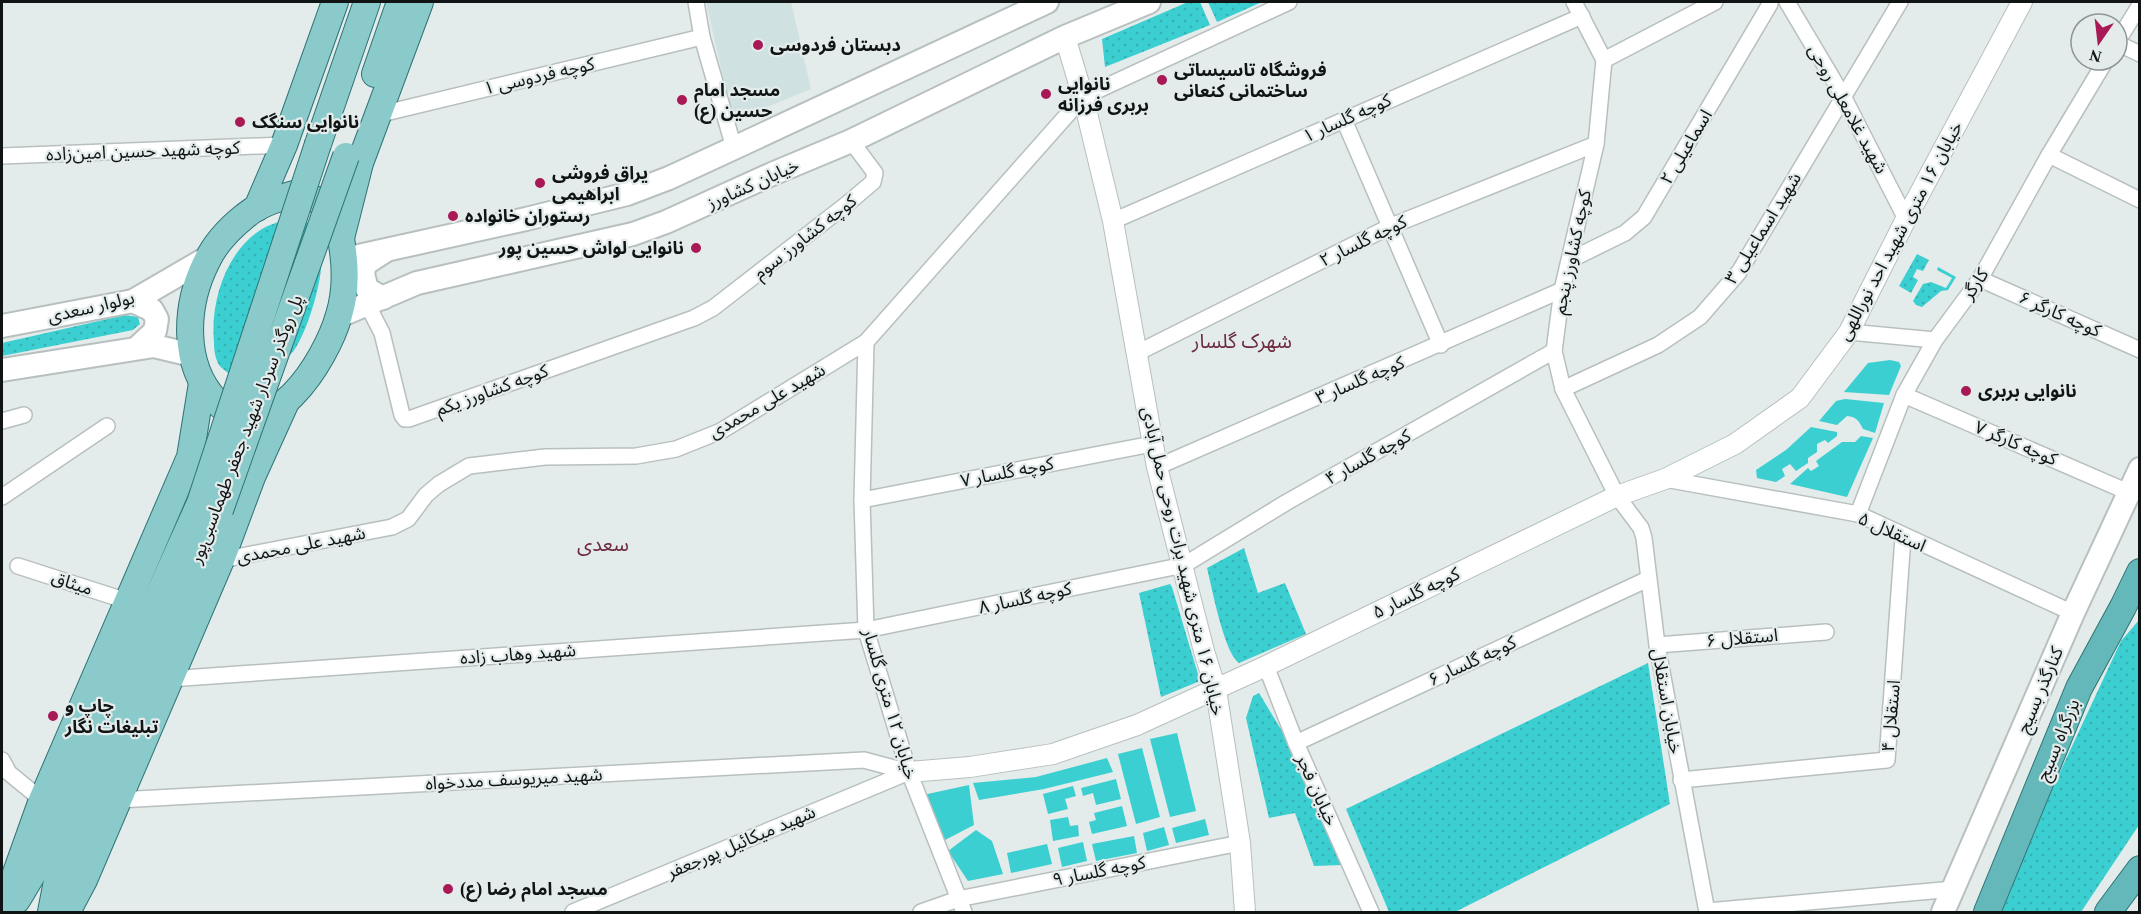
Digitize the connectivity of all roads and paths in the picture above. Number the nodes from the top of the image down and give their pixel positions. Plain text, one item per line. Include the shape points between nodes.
1 (335, 2) edge
2 (367, 2) edge
3 (400, 2) edge
4 (420, 2) edge
5 (696, 2) edge
6 (1047, 2) edge
7 (1149, 2) edge
8 (1289, 2) edge
9 (1574, 2) edge
10 (1715, 2) edge
11 (1770, 2) edge
12 (1787, 2) edge
13 (1900, 2) edge
14 (2022, 2) edge
15 (2139, 5) edge
16 (1582, 16) junction
17 (2129, 22) edge
18 (702, 37) junction
19 (1065, 37) junction
20 (1604, 60) junction
21 (2099, 72) edge
22 (1843, 96) junction
23 (1083, 97) junction
24 (377, 115) junction
25 (1344, 120) junction
26 (851, 141) junction
27 (1596, 144) junction
28 (284, 145) junction
29 (734, 148) junction
30 (2049, 155) junction
31 (2, 156) edge
32 (353, 159) junction
33 (2139, 200) edge
34 (256, 208) junction
35 (1906, 219) junction
36 (1113, 221) junction
37 (1391, 226) junction
38 (343, 249) junction
39 (386, 250) junction
40 (207, 258) junction
41 (1570, 260) junction
42 (1980, 279) junction
43 (1562, 290) junction
44 (133, 301) junction
45 (375, 301) junction
46 (339, 316) junction
47 (694, 318) joint
48 (2, 326) edge
49 (1849, 332) junction
50 (1935, 340) junction
51 (866, 342) junction
52 (1441, 345) junction
53 (137, 348) junction
54 (2139, 350) edge
55 (1554, 351) junction
56 (1137, 353) junction
57 (192, 355) junction
58 (2, 370) edge
59 (202, 383) junction
60 (1563, 389) junction
61 (1904, 394) junction
62 (286, 402) junction
63 (24, 415) dead end
64 (2, 421) edge
65 (107, 426) dead end
66 (1152, 444) junction
67 (190, 457) junction
68 (1157, 467) junction
69 (2139, 470) edge
70 (252, 477) junction
71 (1665, 479) junction
72 (2128, 492) junction
73 (1617, 496) junction
74 (2, 497) edge
75 (862, 500) junction
76 (210, 506) junction
77 (1858, 514) junction
78 (1903, 537) junction
79 (220, 560) junction
80 (1184, 565) junction
81 (18, 566) dead end
82 (2139, 572) edge
83 (1648, 579) junction
84 (127, 601) junction
85 (2131, 602) edge
86 (2073, 613) junction
87 (866, 630) junction
88 (1826, 632) dead end
89 (1657, 645) junction
90 (1266, 666) junction
91 (169, 679) junction
92 (1216, 690) junction
93 (1296, 743) junction
94 (2, 760) edge
95 (909, 772) junction
96 (1682, 780) junction
97 (42, 800) junction
98 (117, 800) junction
99 (1240, 843) junction
100 (2139, 869) edge
101 (1954, 889) junction
102 (961, 905) edge
103 (2, 912) edge
104 (10, 912) edge
105 (51, 912) edge
106 (67, 912) edge
107 (573, 912) edge
108 (921, 912) edge
109 (1245, 912) edge
110 (1371, 912) edge
111 (1707, 912) edge
112 (1943, 912) edge
113 (1987, 912) edge
114 (2108, 912) edge

1 - 28 main road
2 - 76 main road, پل روگذر سردار شهید جعفر طهماسبی‌پور, bridge via 318,144
3 - 32 main road, پل روگذر سردار شهید جعفر طهماسبی‌پور
4 - 24 main road
5 - 18 street
6 - 29 main road
7 - 19 main road, خیابان کشاورز
8 - 23 street
9 - 16 street
10 - 20 street
11 - 41 street, اسماعیلی ۲ via 1644,217 1625,233
12 - 22 street, شهید غلامعلی روحی
13 - 22 street, شهید اسماعیلی ۳
14 - 35 street, خیابان ۱۶ متری شهید احد نوراللهی
15 - 17 street
16 - 20 street
16 - 25 street, کوچه گلسار ۱
18 - 24 street, کوچه فردوسی ۱
18 - 29 street
19 - 23 street, خیابان ۱۶ متری شهید برات روحی حمل آبادی
19 - 26 main road, خیابان کشاورز
20 - 27 street, کوچه کشاورز پنجم
21 - 30 street, کارگر
22 - 35 street, شهید غلامعلی روحی
22 - 60 street, شهید اسماعیلی ۳ via 1739,272 1700,317 1658,345
23 - 36 street, خیابان ۱۶ متری شهید برات روحی حمل آبادی
23 - 51 street, شهید علی محمدی
24 - 32 main road
25 - 36 street, کوچه گلسار ۱
25 - 37 street
26 - 45 main road, خیابان کشاورز via 633,234 417,284
26 - 47 street, کوچه کشاورز سوم via 875,173 873,182 713,308
27 - 37 street, کوچه گلسار ۲
27 - 41 street, کوچه کشاورز پنجم
28 - 31 street, کوچه شهید حسین امین‌زاده
28 - 32 main road via 298,162 318,172 340,172
28 - 34 main road
29 - 39 main road via 669,178 604,201
30 - 33 street
30 - 42 street, کارگر
32 - 38 main road
32 - 76 main road, پل روگذر سردار شهید جعفر طهماسبی‌پور, bridge
34 - 38 main road via 294,194 318,200 332,210
34 - 40 main road via 224,236
35 - 49 street, خیابان ۱۶ متری شهید احد نوراللهی
36 - 56 street, خیابان ۱۶ متری شهید برات روحی حمل آبادی
37 - 52 street
37 - 56 street, کوچه گلسار ۲
38 - 39 main road
38 - 46 main road via 344,295
39 - 45 main road via 365,264 367,289
40 - 44 main road, بولوار سعدی
40 - 57 main road via 192,305
41 - 43 street, کوچه کشاورز پنجم
42 - 50 street, کارگر
42 - 54 street, کوچه کارگر ۶
43 - 52 street, کوچه گلسار ۳
43 - 55 street, کوچه کشاورز پنجم
44 - 48 main road, بولوار سعدی
44 - 53 main road via 152,310 157,319 155,331
45 - 46 main road, خیابان کشاورز
45 - 47 street, کوچه کشاورز یکم via 402,415 407,419
46 - 62 main road via 321,356
49 - 50 street
49 - 71 street, خیابان ۱۶ متری شهید احد نوراللهی via 1800,398 1735,444
50 - 61 street, کارگر
51 - 75 street, خیابان ۱۲ متری گلسار
51 - 79 street, شهید علی محمدی via 721,431 676,449 636,456 545,457 469,466 439,484 408,519 392,527
52 - 68 street, کوچه گلسار ۳
53 - 57 main road via 154,346
53 - 58 main road
55 - 60 street, کوچه کشاورز پنجم
55 - 80 street, کوچه گلسار ۴
56 - 66 street, خیابان ۱۶ متری شهید برات روحی حمل آبادی
57 - 59 main road
59 - 62 main road via 222,407 244,417 270,413
59 - 67 main road
60 - 73 street, کوچه کشاورز پنجم
61 - 72 street, کوچه کارگر ۷
61 - 77 street, کارگر
62 - 70 main road
63 - 64 street
65 - 74 street
66 - 68 street, خیابان ۱۶ متری شهید برات روحی حمل آبادی
66 - 75 street, کوچه گلسار ۷
67 - 70 main road via 211,450 231,450 244,458
67 - 84 main road
68 - 80 street, خیابان ۱۶ متری شهید برات روحی حمل آبادی
69 - 72 main road, کنارگذر بسیج
70 - 79 main road
71 - 73 street, خیابان ۱۶ متری شهید احد نوراللهی
71 - 77 street, استقلال ۵
72 - 86 main road, کنارگذر بسیج
73 - 83 street, خیابان استقلال via 1641,528
73 - 90 street, کوچه گلسار ۵
75 - 87 street, خیابان ۱۲ متری گلسار
76 - 104 main road, پل روگذر سردار شهید جعفر طهماسبی‌پور via 32,875
76 - 105 main road, پل روگذر سردار شهید جعفر طهماسبی‌پور via 57,881
77 - 78 street, استقلال ۵
78 - 86 street, استقلال ۵
78 - 96 street, استقلال ۴ via 1887,760
79 - 91 main road
80 - 87 street, کوچه گلسار ۸
80 - 92 street, خیابان ۱۶ متری شهید برات روحی حمل آبادی
81 - 84 street, میثاق
82 - 85 highway, بزرگراه بسیج
83 - 89 street, خیابان استقلال
83 - 93 street, کوچه گلسار ۶
84 - 97 main road
85 - 113 highway, بزرگراه بسیج via 2079,688
86 - 101 main road, کنارگذر بسیج
87 - 91 street, شهید وهاب زاده
87 - 95 street, خیابان ۱۲ متری گلسار
88 - 89 street, استقلال ۶
89 - 96 street, خیابان استقلال
90 - 92 street, کوچه گلسار ۵
90 - 93 street, خیابان فجر
91 - 98 main road
92 - 95 street, کوچه گلسار ۵ via 1137,725 1053,754
92 - 99 street, خیابان ۱۶ متری شهید برات روحی حمل آبادی
93 - 110 street, خیابان فجر
94 - 97 street via 9,773
95 - 98 street, شهید میریوسف مددخواه via 864,760
95 - 102 street, خیابان ۱۲ متری گلسار
95 - 107 street, شهید میکائیل پورجعفر
96 - 111 street, خیابان استقلال
97 - 103 main road
98 - 106 main road
99 - 102 street, کوچه گلسار ۹
99 - 109 street, خیابان ۱۶ متری شهید برات روحی حمل آبادی
100 - 114 highway
101 - 111 street
101 - 112 main road, کنارگذر بسیج
102 - 108 street, کوچه گلسار ۹

